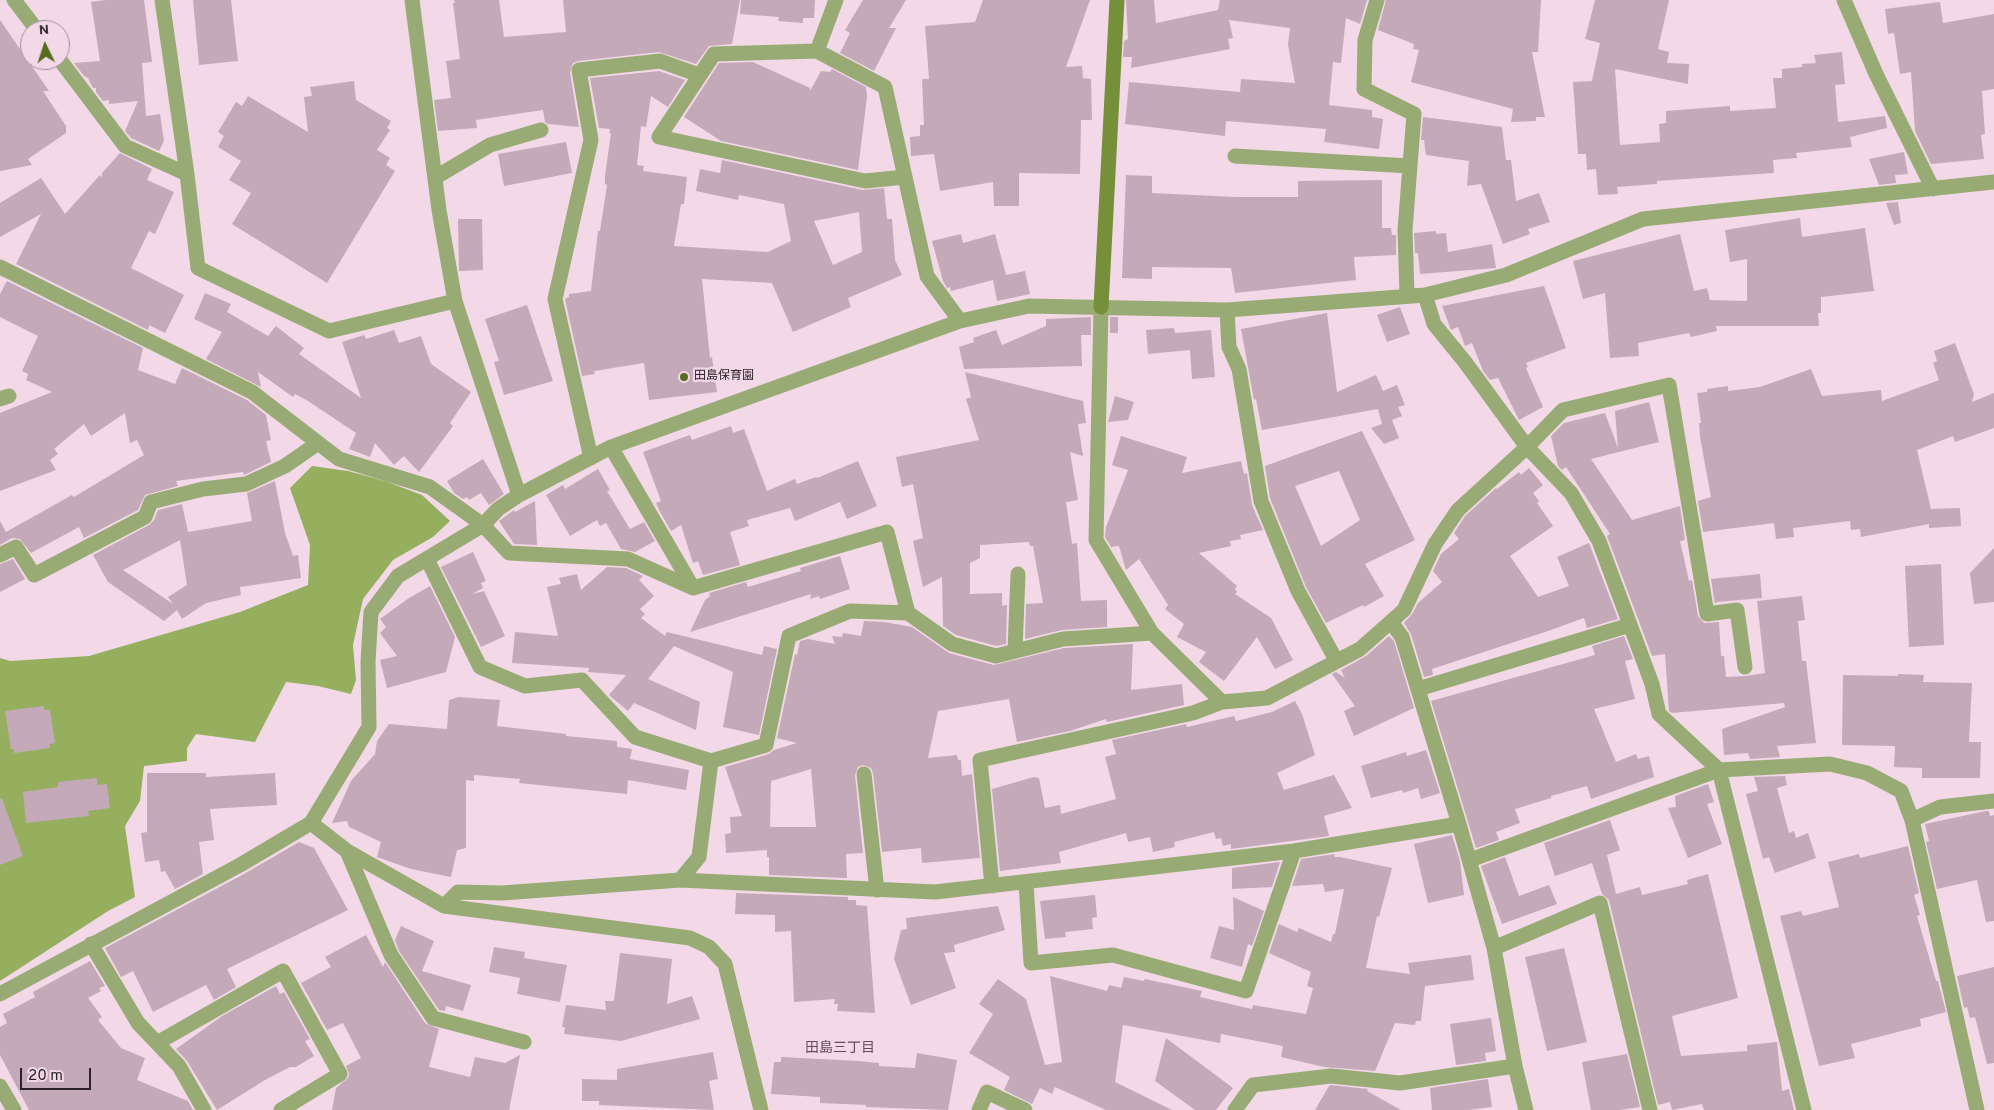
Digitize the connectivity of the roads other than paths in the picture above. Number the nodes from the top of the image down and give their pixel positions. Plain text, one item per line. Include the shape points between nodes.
1 (14, 0) edge
2 (162, 0) edge
3 (412, 0) edge
4 (836, 0) edge
5 (1117, 0) edge
6 (1377, 0) edge
7 (1844, 0) edge
8 (29, 20) edge
9 (816, 51) junction
10 (68, 70) edge
11 (699, 75) junction
12 (541, 130) dead end
13 (1234, 156) dead end
14 (1410, 166) junction
15 (187, 174) junction
16 (436, 177) junction
17 (905, 177) junction
18 (1994, 182) edge
19 (1933, 189) junction
20 (0, 267) edge
21 (1425, 294) junction
22 (1407, 295) junction
23 (455, 301) junction
24 (1101, 307) junction
25 (1227, 310) junction
26 (960, 321) junction
27 (318, 443) junction
28 (611, 447) junction
29 (1527, 447) junction
30 (591, 458) junction
31 (519, 495) junction
32 (483, 525) junction
33 (0, 555) edge
34 (427, 559) junction
35 (1018, 574) dead end
36 (693, 588) junction
37 (908, 614) junction
38 (1391, 622) junction
39 (1630, 625) junction
40 (1152, 633) junction
41 (1014, 651) junction
42 (1336, 660) junction
43 (1745, 667) dead end
44 (1418, 689) junction
45 (1222, 702) junction
46 (712, 761) junction
47 (1719, 770) junction
48 (864, 774) dead end
49 (1994, 801) edge
50 (1912, 820) junction
51 (310, 823) junction
52 (1459, 824) junction
53 (1294, 850) junction
54 (347, 851) junction
55 (1470, 860) junction
56 (680, 880) junction
57 (1026, 883) junction
58 (992, 886) junction
59 (876, 890) junction
60 (444, 906) junction
61 (91, 944) junction
62 (1494, 948) junction
63 (0, 994) edge
64 (524, 1042) dead end
65 (157, 1043) junction
66 (1515, 1066) junction
67 (0, 1086) edge
68 (14, 1110) edge
69 (204, 1110) edge
70 (281, 1110) edge
71 (761, 1110) edge
72 (979, 1110) edge
73 (1024, 1110) edge
74 (1235, 1110) edge
75 (1526, 1110) edge
76 (1650, 1110) edge
77 (1804, 1110) edge
78 (1977, 1110) edge

1 - 8 street
2 - 15 street
3 - 16 street
4 - 9 street
5 - 24 street
6 - 14 street via 1364,40 1364,89 1414,114
7 - 19 street via 1876,74
9 - 11 street via 714,54
9 - 17 street via 885,87
10 - 15 street via 125,146
11 - 17 street via 659,137 865,181
11 - 30 street via 660,61 579,70 591,140 555,299
12 - 16 street via 490,145
13 - 14 street
14 - 22 street via 1405,230
15 - 23 street via 198,268 328,331
16 - 23 street
17 - 26 street via 927,276
18 - 19 street
19 - 21 street via 1643,219 1506,275
20 - 27 street via 252,392
21 - 22 street
21 - 29 street via 1434,324
22 - 25 street
23 - 31 street
24 - 25 street
24 - 26 street via 1029,306
24 - 40 street via 1096,540
25 - 42 street via 1229,347 1239,369 1261,501 1298,590
26 - 28 street
27 - 32 street via 340,459 430,487
27 - 33 street via 284,466 246,484 203,489 151,502 145,517 34,575 16,547
28 - 30 street
28 - 36 street
29 - 38 street via 1458,510 1435,544 1404,610
29 - 39 street via 1571,493 1599,541
29 - 43 street via 1563,410 1669,384 1707,614 1737,610
30 - 31 street
31 - 32 street via 498,509
32 - 34 street
32 - 36 street via 509,553 628,559
34 - 46 street via 480,667 525,686 582,680 635,737
34 - 51 street via 398,576 372,612 368,661 369,727
35 - 41 street
36 - 37 street via 887,532
37 - 41 street via 952,644 996,656
37 - 46 street via 850,611 789,636 766,745
38 - 42 street via 1360,649
38 - 44 street via 1402,637
39 - 44 street
39 - 47 street via 1652,684 1659,714
40 - 41 street via 1063,639
40 - 45 street
42 - 45 street via 1267,698
44 - 52 street
45 - 58 street via 1194,713 980,760
46 - 56 street via 699,856
47 - 50 street via 1830,764 1867,773 1901,791
47 - 55 street
47 - 77 street
48 - 59 street
49 - 50 street via 1940,807
50 - 78 street
51 - 54 street
51 - 61 street via 240,865
52 - 53 street
52 - 55 street
53 - 57 street
53 - 57 street via 1246,991 1113,955 1031,963
54 - 60 street
54 - 64 street via 391,955 433,1018
55 - 62 street
56 - 59 street
56 - 60 street via 502,893 458,892
57 - 58 street
58 - 59 street via 935,892
60 - 71 street via 690,938 709,947 725,964
61 - 63 street
61 - 65 street via 138,1023
62 - 66 street
62 - 76 street via 1600,903
65 - 69 street via 180,1066
65 - 70 street via 283,971 340,1074
66 - 74 street via 1400,1083 1331,1076 1253,1085
66 - 75 street
67 - 68 street
72 - 73 street via 987,1092

